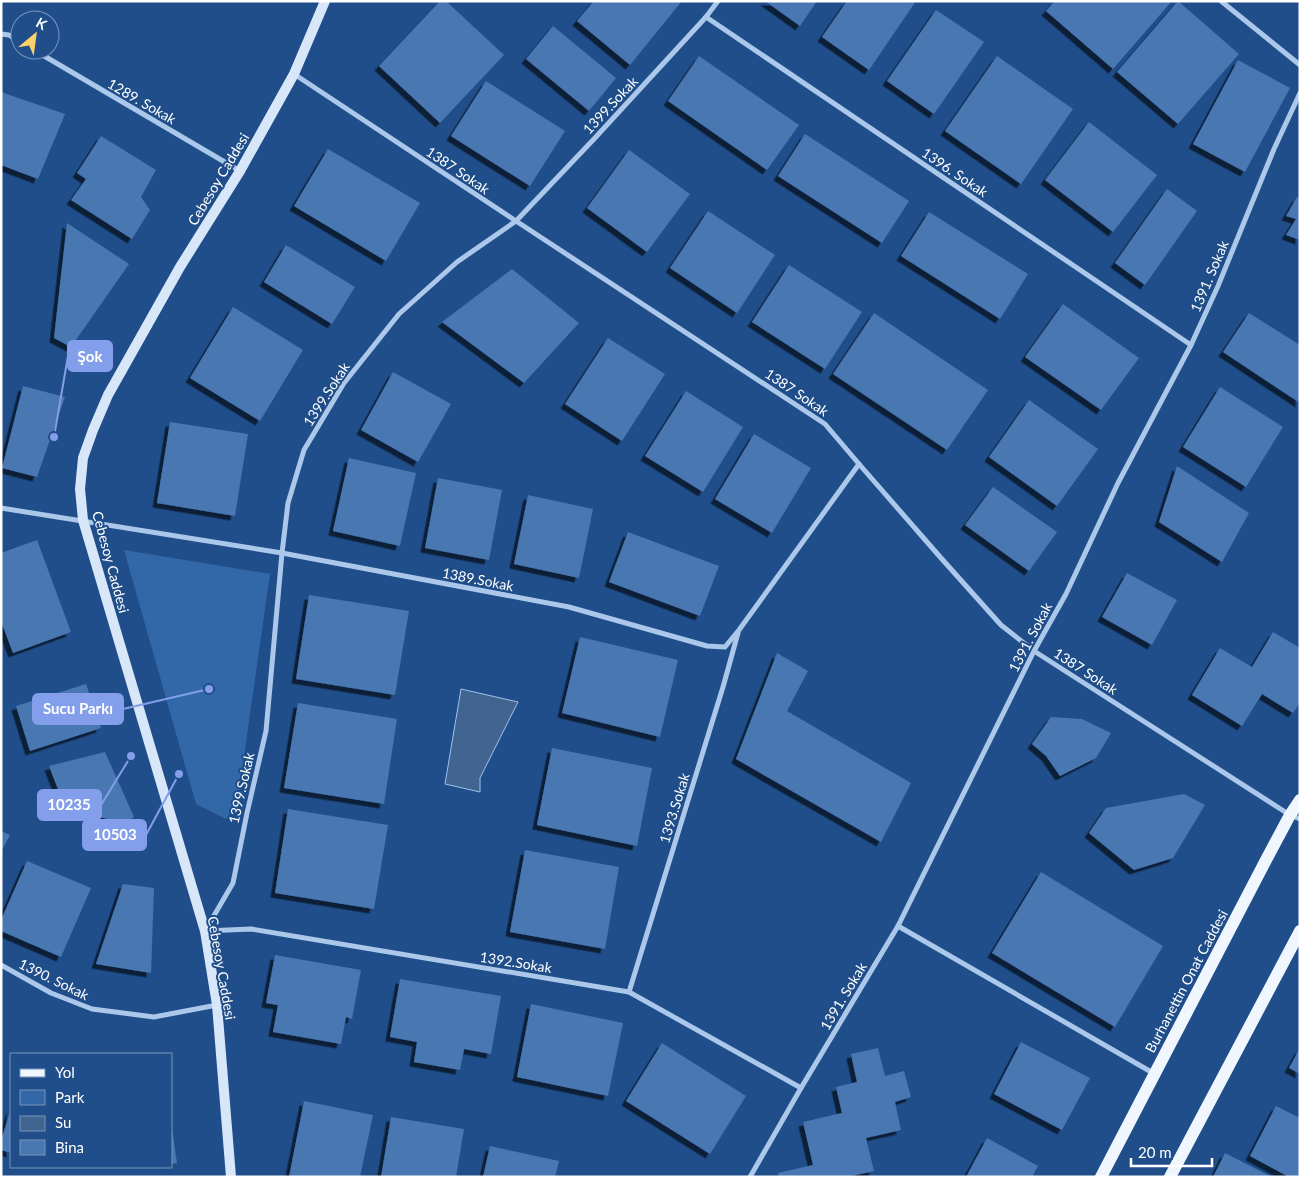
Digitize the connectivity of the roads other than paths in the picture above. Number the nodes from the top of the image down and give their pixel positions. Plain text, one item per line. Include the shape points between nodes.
1 (325, 1) edge
2 (718, 1) edge
3 (1221, 1) edge
4 (706, 17) junction
5 (51, 60) edge
6 (1300, 65) edge
7 (294, 74) junction
8 (1300, 93) edge
9 (240, 170) junction
10 (516, 222) junction
11 (1191, 345) junction
12 (859, 464) junction
13 (1, 508) edge
14 (83, 520) junction
15 (282, 553) junction
16 (739, 630) junction
17 (1034, 651) junction
18 (1300, 800) edge
19 (1295, 817) edge
20 (898, 926) junction
21 (205, 931) junction
22 (1300, 931) edge
23 (1, 966) edge
24 (629, 992) junction
25 (217, 1005) junction
26 (1155, 1074) junction
27 (801, 1088) junction
28 (231, 1177) edge
29 (750, 1177) edge
30 (1101, 1177) edge
31 (1170, 1177) edge

1 - 7 main road, Cebesoy Caddesi
2 - 4 street, 1399.Sokak
3 - 6 street
4 - 10 street, 1399.Sokak
4 - 11 street, 1396. Sokak
5 - 9 street, 1289. Sokak
7 - 9 main road, Cebesoy Caddesi
7 - 10 street, 1387 Sokak
8 - 11 street, 1391. Sokak
9 - 14 main road, Cebesoy Caddesi via 180,267 96,421 83,458 80,489
10 - 12 street, 1387 Sokak via 825,424
10 - 15 street, 1399.Sokak via 457,262 399,314 344,383 304,450 288,503
11 - 17 street, 1391. Sokak
12 - 16 street, 1389.Sokak
12 - 17 street, 1387 Sokak via 1001,625
13 - 14 street, 1389.Sokak
14 - 15 street, 1389.Sokak
14 - 21 main road, Cebesoy Caddesi
15 - 16 street, 1389.Sokak via 569,607 707,646 725,647
15 - 21 street, 1399.Sokak via 266,731 233,883
16 - 24 street, 1393.Sokak
17 - 19 street, 1387 Sokak
17 - 20 street, 1391. Sokak
18 - 19 main road, Burhanettin Onat Caddesi
19 - 26 main road, Burhanettin Onat Caddesi
20 - 26 street
20 - 27 street, 1391. Sokak
21 - 24 street, 1392.Sokak via 251,929
21 - 25 main road, Cebesoy Caddesi
22 - 31 main road
23 - 25 street, 1390. Sokak via 51,993 92,1009 154,1017
24 - 27 street, 1392.Sokak
25 - 28 main road, Cebesoy Caddesi
26 - 30 main road, Burhanettin Onat Caddesi
27 - 29 street, 1391. Sokak

